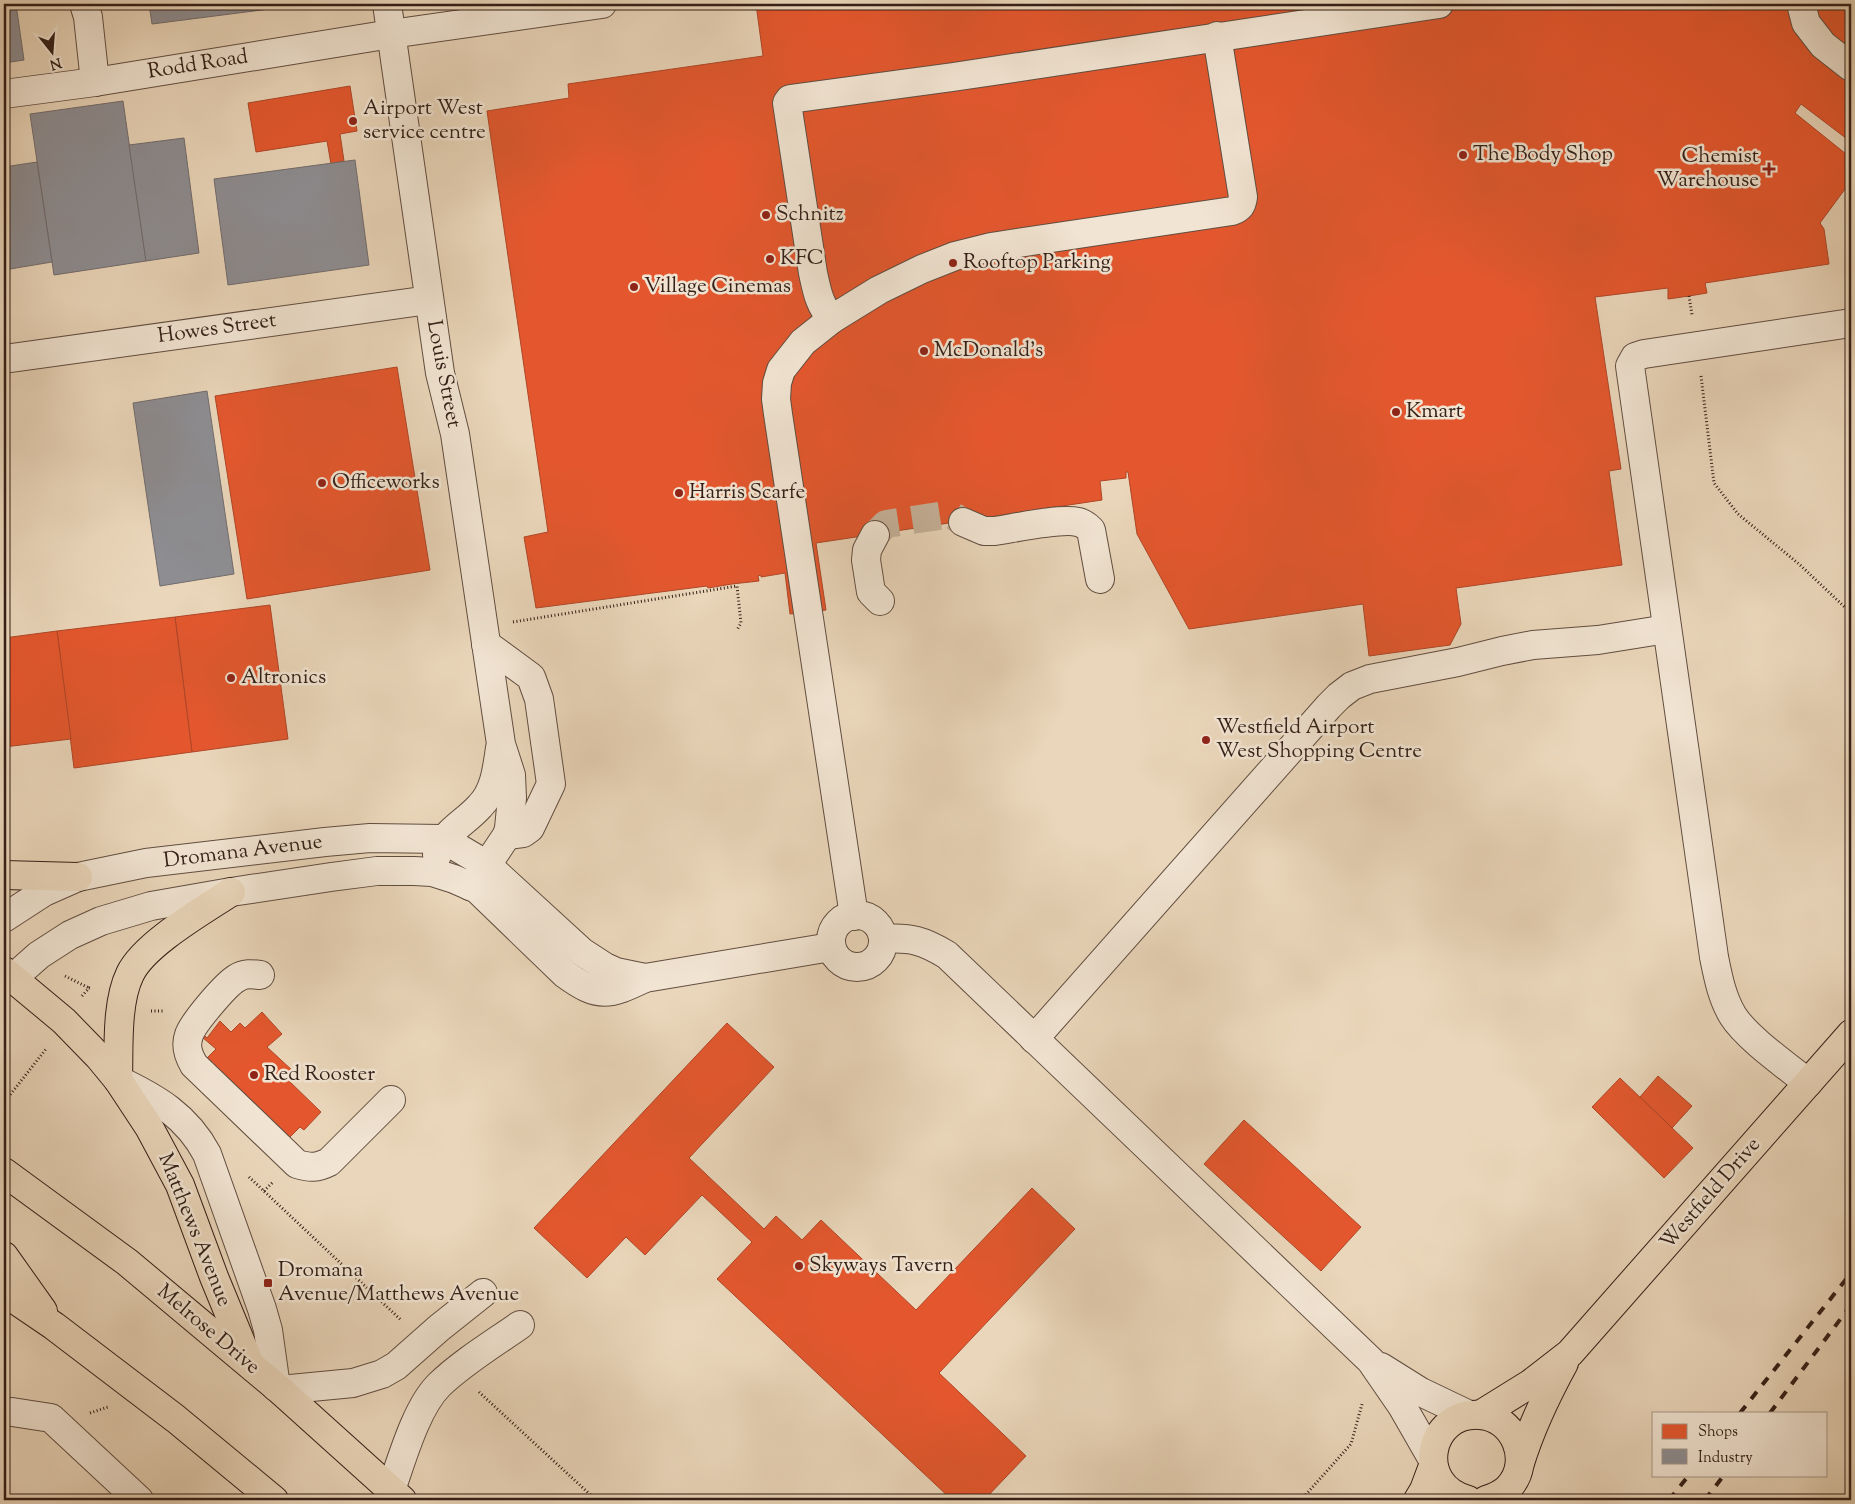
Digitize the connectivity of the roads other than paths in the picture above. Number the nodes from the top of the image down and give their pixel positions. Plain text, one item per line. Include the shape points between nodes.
1 (84, 4) edge
2 (387, 4) edge
3 (602, 4) edge
4 (1439, 4) edge
5 (1801, 4) edge
6 (391, 34) junction
7 (1217, 36) junction
8 (1851, 67) edge
9 (95, 82) junction
10 (4, 94) edge
11 (429, 300) junction
12 (832, 319) junction
13 (1851, 323) edge
14 (4, 358) edge
15 (963, 522) tunnel mouth
16 (875, 535) tunnel mouth
17 (1100, 579) dead end
18 (880, 601) dead end
19 (1667, 629) junction
20 (486, 644) junction
21 (501, 744) junction
22 (518, 832) junction
23 (444, 839) junction
24 (487, 865) junction
25 (432, 872) junction
26 (4, 875) edge
27 (78, 878) junction
28 (470, 886) junction
29 (231, 892) junction
30 (854, 916) junction
31 (4, 918) edge
32 (884, 939) junction
33 (832, 947) junction
34 (260, 975) dead end
35 (645, 978) junction
36 (6, 979) edge
37 (1851, 1034) edge
38 (1034, 1038) junction
39 (118, 1080) junction
40 (1808, 1083) junction
41 (391, 1100) dead end
42 (4, 1172) edge
43 (4, 1256) edge
44 (4, 1292) edge
45 (483, 1294) dead end
46 (520, 1325) dead end
47 (54, 1326) junction
48 (1570, 1353) junction
49 (1371, 1361) junction
50 (251, 1366) junction
51 (278, 1388) junction
52 (12, 1412) dead end
53 (1474, 1415) junction
54 (1433, 1463) junction
55 (1517, 1475) junction
56 (397, 1495) edge
57 (1493, 1499) edge
58 (139, 1500) edge
59 (274, 1500) edge
60 (1418, 1500) edge
61 (1468, 1500) edge

1 - 9 street
2 - 6 street, Louis Street
3 - 6 street, Rodd Road
4 - 7 street
5 - 8 street via 1806,23 1822,46
6 - 9 street, Rodd Road
6 - 11 street, Louis Street
7 - 12 street via 1243,197 1239,208 968,252 901,279
7 - 12 street via 790,99 787,103 813,273 819,300
9 - 10 street, Rodd Road
11 - 14 street, Howes Street
11 - 20 street, Louis Street via 444,395 456,434
12 - 30 street via 803,342 781,370 776,399
13 - 19 street via 1697,345 1639,355 1633,360 1630,366
15 - 17 street via 974,528 995,531 1066,521 1087,525 1091,530
16 - 18 street via 866,560 871,592
19 - 38 street via 1598,640 1525,646 1370,679 1352,686 1329,706
19 - 40 street via 1720,986 1733,1016 1743,1028
20 - 21 street, Louis Street
20 - 22 street via 531,677 539,699 551,784
21 - 22 street, Louis Street via 511,775 509,828
21 - 23 street, Louis Street via 497,771 481,806
22 - 24 street, Louis Street
23 - 24 street
23 - 25 street, Louis Street
23 - 27 street, Dromana Avenue via 370,838 325,842 146,863
24 - 28 street, Louis Street
24 - 35 street via 582,952 616,972
25 - 28 street, Dromana Avenue
25 - 29 street, Dromana Avenue via 377,871
26 - 27 main road
27 - 31 street, Dromana Avenue via 44,892
28 - 35 street, Dromana Avenue via 580,985 610,992
29 - 36 street, Dromana Avenue via 151,906 101,921 70,935
29 - 39 main road via 163,939 134,967 123,1002
30 - 32 street via 870,918 882,930
30 - 33 street via 846,918 834,930
32 - 33 street via 880,956 857,968 841,962
32 - 38 street via 922,941 947,955
33 - 35 street
34 - 41 street via 235,979 198,1019 189,1034 187,1046 194,1065 297,1164 317,1168 329,1162
36 - 39 main road, Matthews Avenue via 64,1021
37 - 40 main road, Westfield Drive
38 - 49 street
39 - 50 main road, Matthews Avenue via 150,1127 180,1185
39 - 51 street via 173,1111 200,1141 214,1169 262,1309
40 - 48 main road, Westfield Drive
42 - 50 main road, Melrose Drive via 127,1262
43 - 47 main road
44 - 47 main road
45 - 51 street via 396,1366 368,1380
46 - 56 street via 438,1386 424,1406 409,1440
47 - 59 main road
48 - 53 main road, Westfield Drive via 1530,1384
48 - 55 main road, Westfield Drive via 1537,1415
49 - 53 street via 1421,1392
49 - 54 street via 1402,1406
50 - 51 main road, Melrose Drive
51 - 56 main road, Melrose Drive
52 - 58 street via 52,1418
53 - 54 main road, Westfield Drive via 1457,1419 1447,1426 1434,1448
53 - 55 main road via 1493,1418 1514,1436 1519,1448
54 - 60 main road
54 - 61 main road via 1446,1490
55 - 57 main road via 1510,1487

